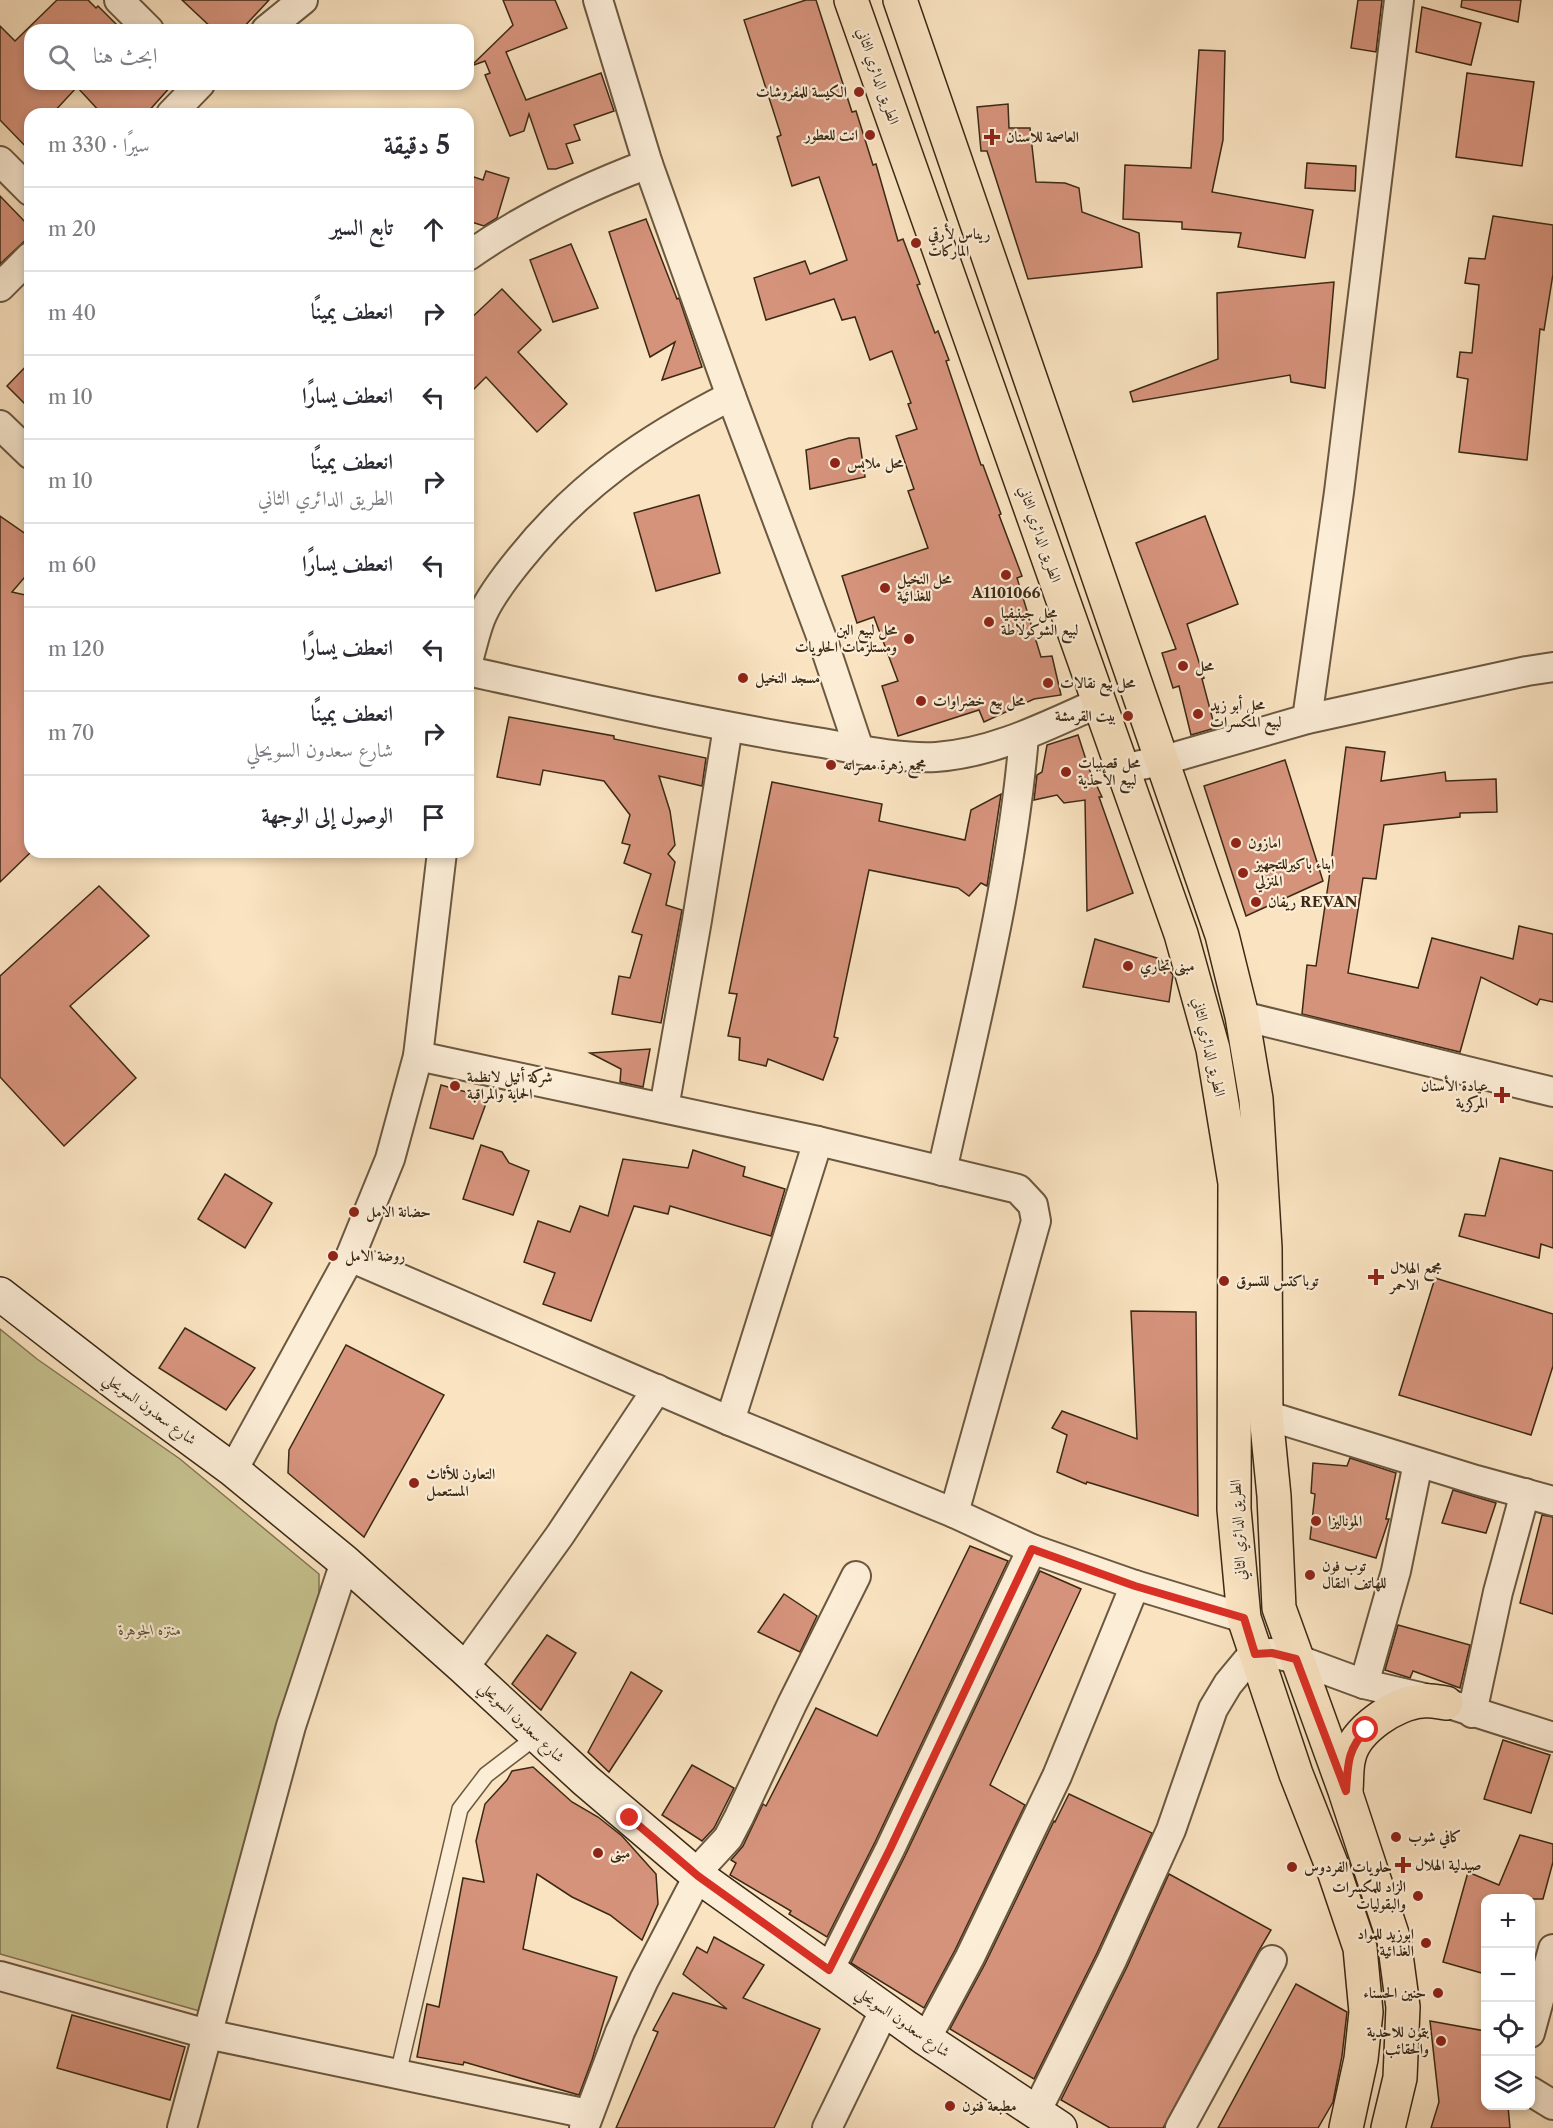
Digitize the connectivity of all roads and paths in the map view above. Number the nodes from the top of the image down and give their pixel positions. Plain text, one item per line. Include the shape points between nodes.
1 (119, 0) edge
2 (303, 0) edge
3 (598, 0) edge
4 (851, 0) edge
5 (900, 0) edge
6 (1399, 0) edge
7 (142, 24) edge
8 (273, 24) edge
9 (194, 90) edge
10 (177, 108) edge
11 (0, 160) edge
12 (648, 164) junction
13 (24, 184) edge
14 (474, 252) edge
15 (24, 263) edge
16 (0, 287) edge
17 (731, 396) junction
18 (0, 425) edge
19 (24, 448) edge
20 (474, 642) edge
21 (1553, 667) edge
22 (474, 672) edge
23 (1098, 703) junction
24 (1307, 719) junction
25 (728, 727) junction
26 (1024, 736) junction
27 (859, 749) junction
28 (1161, 760) junction
29 (1121, 769) junction
30 (441, 858) edge
31 (1242, 1016) junction
32 (418, 1056) junction
33 (1553, 1092) edge
34 (664, 1108) junction
35 (818, 1141) junction
36 (942, 1171) junction
37 (350, 1257) junction
38 (0, 1293) edge
39 (657, 1389) junction
40 (1266, 1415) junction
41 (730, 1421) junction
42 (1418, 1462) junction
43 (233, 1470) junction
44 (1525, 1493) junction
45 (1553, 1501) edge
46 (954, 1513) junction
47 (1032, 1549) junction
48 (345, 1562) junction
49 (856, 1576) dead end
50 (1135, 1586) junction
51 (1244, 1618) junction
52 (1255, 1654) junction
53 (1296, 1659) junction
54 (464, 1668) junction
55 (1364, 1684) junction
56 (1459, 1708) junction
57 (537, 1736) junction
58 (1553, 1737) edge
59 (1346, 1791) junction
60 (698, 1876) junction
61 (1553, 1949) edge
62 (1272, 1960) dead end
63 (829, 1970) junction
64 (0, 1976) edge
65 (885, 2010) junction
66 (1535, 2015) edge
67 (207, 2034) junction
68 (926, 2038) junction
69 (398, 2074) junction
70 (1535, 2094) edge
71 (1553, 2105) edge
72 (1048, 2120) edge
73 (586, 2121) edge
74 (182, 2128) edge
75 (827, 2128) edge
76 (1180, 2128) edge
77 (1346, 2128) edge
78 (1388, 2128) edge

1 - 7 street
2 - 8 street
3 - 12 street
4 - 23 main road, الطريق الدائري الثاني
5 - 28 main road
6 - 24 street
9 - 10 street
11 - 13 street
12 - 14 street via 548,207
12 - 17 street
15 - 16 street
17 - 20 street via 638,449 598,478 560,514 502,581 483,613
17 - 27 street
18 - 19 street
21 - 24 street
22 - 25 street
23 - 26 street
23 - 29 main road, الطريق الدائري الثاني
24 - 28 street
25 - 27 street
25 - 34 street
26 - 27 street via 987,748 935,757
26 - 36 street via 994,939
28 - 29 street
28 - 31 main road via 1222,935
29 - 51 main road, الطريق الدائري الثاني via 1181,934 1213,1049 1235,1183 1234,1509
30 - 32 street
31 - 33 street
31 - 40 main road via 1256,1099 1264,1225
32 - 34 street
32 - 37 street via 390,1159
34 - 35 street
35 - 36 street
35 - 41 street
36 - 46 street via 1018,1189 1032,1205 1036,1221
37 - 39 street
37 - 43 street
38 - 43 main road, شارع سعدون السويحلي
39 - 41 street
39 - 54 street via 560,1535
40 - 42 street
40 - 53 main road via 1279,1608
41 - 46 street
42 - 44 street
42 - 55 street via 1396,1571
43 - 48 main road, شارع سعدون السويحلي
44 - 45 street
44 - 56 street via 1498,1593
46 - 47 street
47 - 50 street
47 - 63 street
48 - 54 main road, شارع سعدون السويحلي
48 - 67 street via 291,1726
49 - 60 street via 728,1838
50 - 51 street
50 - 68 street via 1057,1776 970,1957
51 - 52 main road, الطريق الدائري الثاني
52 - 53 street via 1272,1653
52 - 72 street via 1228,1684 1213,1709 1172,1830 1112,1960
52 - 77 main road, الطريق الدائري الثاني via 1360,1948 1366,2012 1361,2059
53 - 55 street
53 - 59 main road
54 - 57 main road, شارع سعدون السويحلي
55 - 56 street
56 - 58 street
56 - 59 main road via 1423,1701 1395,1707 1356,1741 1349,1756
57 - 60 main road, شارع سعدون السويحلي
57 - 69 lane via 486,1775 460,1809
59 - 78 main road via 1394,1940 1403,2007 1400,2078
60 - 63 main road, شارع سعدون السويحلي
60 - 73 street via 620,2032
61 - 66 street
62 - 76 street
63 - 65 main road, شارع سعدون السويحلي
64 - 67 street
65 - 68 main road, شارع سعدون السويحلي
65 - 75 street
67 - 69 street
67 - 74 street
68 - 72 main road, شارع سعدون السويحلي
69 - 73 street
70 - 71 street

